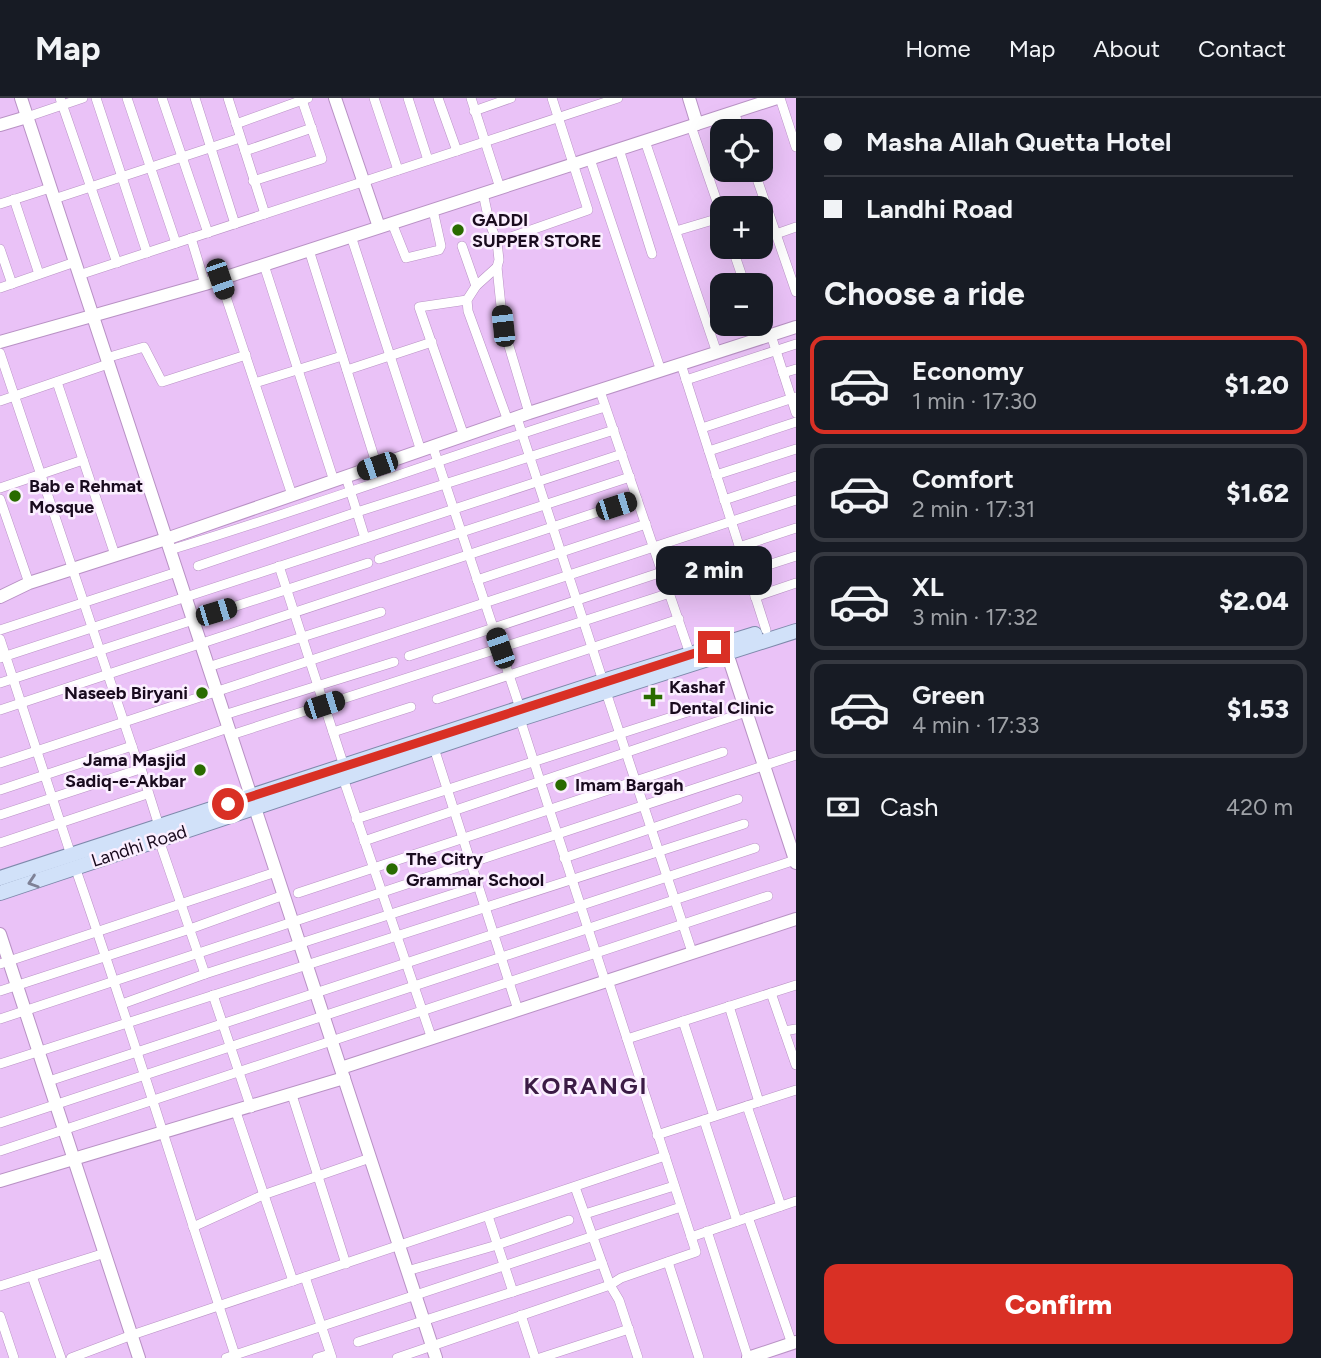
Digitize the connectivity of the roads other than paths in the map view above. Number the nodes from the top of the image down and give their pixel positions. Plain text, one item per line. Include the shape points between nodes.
1 (21, 98) edge
2 (83, 98) edge
3 (96, 98) edge
4 (127, 98) edge
5 (162, 98) edge
6 (195, 98) edge
7 (228, 98) edge
8 (335, 98) edge
9 (374, 98) edge
10 (408, 98) edge
11 (438, 98) edge
12 (471, 98) edge
13 (511, 98) edge
14 (552, 98) edge
15 (618, 98) edge
16 (689, 98) edge
17 (779, 98) edge
18 (305, 99) edge
19 (61, 101) edge
20 (590, 102) edge
21 (474, 110) junction
22 (734, 112) junction
23 (27, 117) junction
24 (559, 117) junction
25 (737, 119) edge
26 (0, 124) edge
27 (236, 124) junction
28 (694, 125) junction
29 (312, 128) junction
30 (240, 138) junction
31 (645, 141) junction
32 (485, 142) junction
33 (796, 147) edge
34 (211, 148) junction
35 (619, 149) junction
36 (245, 151) junction
37 (457, 151) junction
38 (181, 156) junction
39 (590, 159) junction
40 (428, 160) junction
41 (573, 164) junction
42 (150, 167) junction
43 (398, 170) junction
44 (122, 177) junction
45 (253, 181) junction
46 (364, 181) junction
47 (90, 187) junction
48 (500, 188) junction
49 (52, 193) junction
50 (483, 194) junction
51 (716, 196) edge
52 (14, 200) junction
53 (0, 204) edge
54 (433, 210) junction
55 (265, 214) junction
56 (710, 221) edge
57 (392, 223) junction
58 (234, 224) junction
59 (773, 225) edge
60 (379, 227) junction
61 (796, 227) edge
62 (676, 231) junction
63 (208, 233) junction
64 (776, 234) junction
65 (351, 236) junction
66 (191, 238) junction
67 (497, 242) junction
68 (176, 243) junction
69 (462, 246) dead end
70 (0, 249) edge
71 (309, 250) junction
72 (147, 253) junction
73 (652, 254) dead end
74 (75, 262) junction
75 (117, 262) junction
76 (264, 264) junction
77 (497, 267) junction
78 (39, 274) junction
79 (79, 275) junction
80 (220, 279) junction
81 (12, 284) junction
82 (205, 284) junction
83 (476, 286) junction
84 (0, 288) edge
85 (796, 292) edge
86 (467, 300) junction
87 (93, 316) junction
88 (796, 327) edge
89 (767, 337) junction
90 (0, 342) edge
91 (432, 342) junction
92 (796, 344) edge
93 (776, 351) junction
94 (717, 353) junction
95 (0, 354) edge
96 (246, 355) junction
97 (342, 356) junction
98 (390, 357) junction
99 (107, 361) junction
100 (681, 364) junction
101 (796, 369) edge
102 (298, 370) junction
103 (347, 370) junction
104 (661, 371) junction
105 (783, 373) junction
106 (687, 380) junction
107 (57, 382) junction
108 (255, 383) junction
109 (600, 391) junction
110 (14, 396) junction
111 (794, 398) edge
112 (0, 401) edge
113 (606, 407) junction
114 (796, 413) edge
115 (518, 417) junction
116 (796, 422) edge
117 (702, 428) junction
118 (614, 430) junction
119 (522, 433) junction
120 (464, 436) junction
121 (427, 449) junction
122 (796, 449) edge
123 (709, 451) junction
124 (622, 454) junction
125 (530, 457) junction
126 (83, 460) junction
127 (438, 463) junction
128 (377, 466) junction
129 (40, 474) junction
130 (716, 475) junction
131 (796, 476) edge
132 (630, 477) junction
133 (340, 479) junction
134 (538, 481) junction
135 (445, 484) junction
136 (0, 488) edge
137 (350, 492) junction
138 (292, 495) junction
139 (0, 499) edge
140 (637, 499) junction
141 (724, 500) junction
142 (796, 500) edge
143 (545, 504) junction
144 (453, 509) junction
145 (357, 512) junction
146 (731, 522) junction
147 (646, 524) junction
148 (553, 527) junction
149 (796, 528) edge
150 (461, 533) junction
151 (365, 538) junction
152 (168, 544) junction
153 (739, 547) junction
154 (654, 548) junction
155 (561, 553) junction
156 (115, 555) junction
157 (469, 555) junction
158 (796, 556) edge
159 (379, 559) dead end
160 (368, 563) dead end
161 (198, 566) dead end
162 (279, 566) junction
163 (72, 569) junction
164 (177, 572) junction
165 (662, 572) junction
166 (747, 572) junction
167 (569, 575) junction
168 (477, 580) junction
169 (29, 583) junction
170 (796, 583) edge
171 (287, 590) junction
172 (670, 593) junction
173 (0, 597) edge
174 (185, 597) junction
175 (755, 597) junction
176 (577, 601) junction
177 (83, 603) junction
178 (485, 603) junction
179 (381, 611) dead end
180 (294, 612) junction
181 (192, 619) junction
182 (679, 619) junction
183 (584, 621) junction
184 (796, 621) edge
185 (92, 628) junction
186 (493, 629) junction
187 (0, 631) edge
188 (766, 631) junction
189 (796, 631) edge
190 (302, 638) junction
191 (0, 639) edge
192 (200, 643) junction
193 (500, 648) junction
194 (592, 648) junction
195 (99, 651) junction
196 (727, 653) junction
197 (690, 654) junction
198 (409, 656) dead end
199 (3, 657) edge
200 (310, 660) junction
201 (394, 662) dead end
202 (208, 667) junction
203 (107, 674) junction
204 (509, 675) junction
205 (13, 679) junction
206 (0, 683) edge
207 (317, 685) junction
208 (605, 686) junction
209 (216, 691) junction
210 (437, 699) dead end
211 (21, 703) junction
212 (324, 705) junction
213 (709, 705) dead end
214 (411, 707) dead end
215 (0, 710) edge
216 (746, 712) junction
217 (520, 714) junction
218 (124, 722) junction
219 (228, 726) junction
220 (333, 732) junction
221 (620, 733) junction
222 (132, 746) junction
223 (434, 748) junction
224 (37, 750) junction
225 (723, 752) dead end
226 (626, 754) junction
227 (796, 755) edge
228 (533, 762) junction
229 (0, 763) edge
230 (139, 765) junction
231 (763, 766) junction
232 (343, 772) junction
233 (45, 775) junction
234 (635, 780) junction
235 (539, 782) junction
236 (0, 790) edge
237 (446, 791) junction
238 (148, 794) junction
239 (52, 798) junction
240 (738, 799) dead end
241 (253, 802) junction
242 (644, 806) junction
243 (452, 810) junction
244 (549, 811) junction
245 (0, 816) edge
246 (356, 819) junction
247 (61, 823) junction
248 (744, 824) dead end
249 (652, 829) junction
250 (159, 833) junction
251 (556, 834) junction
252 (462, 839) junction
253 (364, 841) junction
254 (0, 843) edge
255 (755, 848) dead end
256 (659, 852) junction
257 (564, 859) junction
258 (73, 861) junction
259 (796, 861) edge
260 (470, 862) junction
261 (373, 867) junction
262 (276, 872) junction
263 (0, 878) edge
264 (668, 878) junction
265 (571, 880) junction
266 (478, 886) junction
267 (382, 892) junction
268 (0, 893) edge
269 (298, 893) dead end
270 (284, 895) junction
271 (768, 896) dead end
272 (675, 900) junction
273 (181, 903) junction
274 (580, 905) junction
275 (485, 908) junction
276 (390, 915) junction
277 (796, 919) edge
278 (292, 921) junction
279 (683, 925) junction
280 (190, 929) junction
281 (587, 929) junction
282 (97, 931) junction
283 (0, 934) edge
284 (494, 934) junction
285 (397, 936) junction
286 (300, 944) junction
287 (692, 952) junction
288 (198, 953) junction
289 (596, 953) junction
290 (106, 956) junction
291 (501, 957) junction
292 (4, 962) edge
293 (406, 963) junction
294 (307, 965) junction
295 (205, 974) junction
296 (114, 980) junction
297 (607, 980) junction
298 (509, 983) junction
299 (17, 985) junction
300 (796, 985) edge
301 (414, 986) junction
302 (0, 991) edge
303 (316, 993) junction
304 (771, 993) junction
305 (214, 995) junction
306 (122, 1004) junction
307 (729, 1006) junction
308 (26, 1010) junction
309 (518, 1010) junction
310 (423, 1011) junction
311 (324, 1016) junction
312 (0, 1019) edge
313 (683, 1021) junction
314 (128, 1023) junction
315 (223, 1024) junction
316 (796, 1029) edge
317 (784, 1031) junction
318 (432, 1039) junction
319 (627, 1039) junction
320 (332, 1042) junction
321 (231, 1047) junction
322 (39, 1051) junction
323 (137, 1053) junction
324 (0, 1064) edge
325 (796, 1065) edge
326 (239, 1072) junction
327 (342, 1073) junction
328 (144, 1076) junction
329 (49, 1081) junction
330 (796, 1090) edge
331 (292, 1095) junction
332 (152, 1102) junction
333 (759, 1102) junction
334 (57, 1104) junction
335 (747, 1106) junction
336 (251, 1108) junction
337 (236, 1112) junction
338 (709, 1118) junction
339 (0, 1123) edge
340 (66, 1129) junction
341 (162, 1133) junction
342 (657, 1135) junction
343 (0, 1152) edge
344 (665, 1156) junction
345 (75, 1158) junction
346 (370, 1158) junction
347 (318, 1177) junction
348 (0, 1181) edge
349 (674, 1186) junction
350 (575, 1187) junction
351 (263, 1195) junction
352 (796, 1200) edge
353 (781, 1206) junction
354 (681, 1207) junction
355 (585, 1214) junction
356 (488, 1216) junction
357 (748, 1217) junction
358 (569, 1220) dead end
359 (737, 1221) junction
360 (193, 1227) junction
361 (707, 1231) junction
362 (593, 1236) junction
363 (691, 1237) junction
364 (497, 1245) junction
365 (399, 1246) junction
366 (106, 1253) junction
367 (668, 1262) junction
368 (602, 1263) junction
369 (346, 1264) junction
370 (504, 1266) junction
371 (407, 1271) junction
372 (32, 1276) junction
373 (305, 1277) junction
374 (293, 1281) junction
375 (610, 1285) junction
376 (0, 1286) edge
377 (513, 1292) junction
378 (415, 1295) junction
379 (219, 1306) junction
380 (521, 1315) junction
381 (0, 1316) edge
382 (424, 1321) junction
383 (321, 1326) junction
384 (629, 1329) junction
385 (132, 1335) junction
386 (358, 1342) dead end
387 (794, 1343) edge
388 (434, 1352) edge
389 (331, 1356) edge
390 (232, 1357) edge
391 (14, 1358) edge
392 (61, 1358) edge
393 (71, 1358) edge
394 (139, 1358) edge
395 (317, 1358) edge
396 (397, 1358) edge
397 (537, 1358) edge
398 (638, 1358) edge
399 (699, 1358) edge
400 (748, 1358) edge

1 - 23 street
2 - 19 street
3 - 44 street
4 - 42 street
5 - 38 street
6 - 34 street
7 - 27 street
8 - 46 street
9 - 43 street
10 - 40 street
11 - 37 street
12 - 21 street
13 - 21 street
14 - 24 street
15 - 20 street
16 - 28 street
17 - 22 street
17 - 33 street
18 - 27 street
18 - 29 street
19 - 23 street
19 - 47 street
20 - 24 street
21 - 32 street
22 - 25 street
22 - 28 street
23 - 26 street
23 - 49 street
24 - 32 street
24 - 41 street
27 - 30 street
28 - 31 street
28 - 51 street
29 - 36 street
29 - 45 street via 322,159
30 - 34 street
30 - 36 street
31 - 35 street
31 - 62 street
32 - 37 street
32 - 48 street
34 - 38 street
34 - 58 street
35 - 39 street
35 - 73 street
36 - 45 street
37 - 40 street
38 - 42 street
38 - 63 street
39 - 41 street
39 - 104 street
40 - 43 street
41 - 48 street
41 - 67 street via 588,210
42 - 44 street
42 - 68 street
43 - 46 street
44 - 47 street
44 - 72 street
45 - 55 street
46 - 55 street
46 - 60 street
47 - 49 street
47 - 75 street
48 - 50 street
49 - 52 street
49 - 74 street
50 - 54 street
50 - 67 street
52 - 53 street
52 - 78 street
54 - 57 street
54 - 57 street via 439,250 406,258
55 - 58 street
56 - 62 street
57 - 60 street
58 - 63 street
59 - 64 street
60 - 65 street
61 - 64 street
62 - 94 street
63 - 66 street
64 - 85 street
65 - 71 street
65 - 98 street
66 - 68 street
66 - 82 street
67 - 77 street
68 - 72 street
69 - 83 street
70 - 81 street
71 - 76 street
71 - 97 street
72 - 75 street
74 - 78 street
74 - 79 street
75 - 79 street
76 - 80 street
76 - 102 street
77 - 83 street
77 - 115 street
78 - 81 street
79 - 87 street
80 - 82 street
80 - 96 street
81 - 84 street
82 - 87 street
83 - 86 street
86 - 91 street via 419,307
86 - 115 street
87 - 90 street
87 - 99 street
88 - 89 street
89 - 93 street
89 - 94 street
91 - 98 street
91 - 120 street
92 - 93 street
93 - 105 street
93 - 106 street
94 - 100 street
95 - 110 street
96 - 99 street via 162,382 144,347
96 - 108 street
97 - 102 street
97 - 103 street
98 - 103 street
98 - 121 street
99 - 107 street
99 - 152 street
100 - 104 street
100 - 106 street
101 - 105 street
102 - 108 street
102 - 133 street
103 - 128 street
104 - 109 street
105 - 111 street
106 - 117 street
107 - 110 street
107 - 126 street
108 - 138 street
109 - 113 street
109 - 115 street
110 - 112 street
110 - 129 street
111 - 114 street
111 - 117 street
113 - 118 street
113 - 119 street
115 - 119 street
115 - 120 street
116 - 123 street
117 - 123 street
118 - 124 street
118 - 125 street
119 - 125 street
119 - 127 street
120 - 121 street
121 - 127 street
121 - 128 street
122 - 130 street
123 - 130 street
124 - 132 street
124 - 134 street
125 - 134 street
125 - 135 street
126 - 129 street
126 - 156 street
127 - 135 street
127 - 137 street
128 - 133 street
129 - 136 street
129 - 163 street
130 - 141 street
131 - 141 street
132 - 140 street
132 - 143 street
133 - 137 street
133 - 138 street
134 - 143 street
134 - 144 street
135 - 144 street
135 - 145 street
137 - 145 street
137 - 152 street
138 - 152 street
139 - 169 street
140 - 147 street
140 - 148 street
141 - 146 street
142 - 146 street
143 - 148 street
143 - 150 street
144 - 150 street
144 - 151 street
145 - 151 street
145 - 161 street
146 - 153 street
146 - 154 street
147 - 154 street
147 - 155 street
148 - 155 street
148 - 157 street
149 - 153 street
150 - 157 street
150 - 159 street
151 - 162 street
152 - 156 street
152 - 164 street
153 - 166 street
154 - 165 street
154 - 167 street
155 - 167 street
155 - 168 street
156 - 163 street
157 - 168 street
157 - 180 street
158 - 166 street
160 - 171 street
162 - 171 street
162 - 174 street
163 - 169 street
163 - 177 street
164 - 174 street
164 - 177 street
165 - 172 street
165 - 176 street
166 - 175 street
167 - 176 street
167 - 178 street
168 - 178 street
169 - 173 street
170 - 175 street
171 - 180 street
171 - 181 street
172 - 182 street
172 - 183 street
174 - 181 street
174 - 185 street
175 - 188 street
176 - 183 street
176 - 186 street
177 - 185 street
177 - 187 street
178 - 186 street
178 - 200 street
179 - 190 street
180 - 190 street
180 - 192 street
181 - 192 street
181 - 195 street
182 - 194 street
182 - 197 street
183 - 193 street
183 - 194 street
184 - 188 main road, Landhi Road
185 - 195 street
185 - 199 street
186 - 193 street
186 - 198 street
188 - 197 main road, Landhi Road
189 - 196 main road, Landhi Road
190 - 200 street
190 - 202 street
191 - 199 street
192 - 202 street
192 - 203 street
193 - 204 street
193 - 212 street
194 - 204 street
194 - 208 street
195 - 203 street
195 - 205 street
196 - 208 main road, Landhi Road
196 - 216 street
197 - 208 main road, Landhi Road
199 - 205 street
200 - 207 street
200 - 209 street
201 - 207 street
202 - 209 street
203 - 211 street
203 - 218 street
204 - 210 street
204 - 217 street
205 - 206 street
205 - 211 street
207 - 212 street
207 - 219 street
208 - 217 main road, Landhi Road
208 - 221 street
209 - 218 street
209 - 219 street
211 - 215 street
211 - 224 street
212 - 219 street
212 - 220 street
213 - 221 street
214 - 220 street
216 - 226 street
216 - 231 street
217 - 223 main road, Landhi Road
217 - 228 street
217 - 232 main road, Landhi Road
218 - 222 street
218 - 224 street
219 - 230 street via 140,757
219 - 241 street
220 - 232 street
221 - 226 street
221 - 228 street
222 - 230 street
222 - 233 street
223 - 232 main road, Landhi Road
223 - 237 street
224 - 229 street
224 - 233 street
225 - 234 street
226 - 234 street
226 - 235 street
227 - 231 street
228 - 235 street
228 - 237 street
230 - 238 street
230 - 239 street
231 - 242 street
231 - 259 street
232 - 241 main road, Landhi Road
232 - 246 street
233 - 236 street
233 - 239 street
234 - 242 street
234 - 244 street
235 - 243 street
235 - 244 street
237 - 243 street
237 - 246 street
238 - 247 street
238 - 250 street
239 - 245 street
239 - 247 street
240 - 249 street
241 - 250 main road, Landhi Road
241 - 262 street
242 - 249 street
242 - 251 street
243 - 252 street
243 - 253 street
244 - 251 street
244 - 252 street
246 - 253 street
247 - 254 street
247 - 258 street
248 - 256 street
249 - 256 street
249 - 257 street
250 - 258 main road, Landhi Road
250 - 273 street
251 - 257 street
251 - 260 street
252 - 260 street
252 - 261 street
253 - 261 street
255 - 264 street
256 - 264 street
256 - 265 street
257 - 265 street
258 - 263 main road, Landhi Road
258 -> 268 main road, Landhi Road
258 - 282 street
259 - 272 street
260 - 266 street
260 - 267 street
261 - 267 street
261 - 269 street
262 - 270 street
262 - 273 street
264 - 272 street
264 - 274 street
265 - 274 street
265 - 275 street
266 - 275 street
266 - 276 street
267 - 276 street
267 - 278 street
270 - 278 street
270 - 280 street
271 - 279 street
272 - 279 street
272 - 281 street
273 - 280 street
273 - 282 street
274 - 281 street
274 - 284 street
275 - 284 street
275 - 285 street
276 - 285 street
276 - 286 street
277 - 287 street
278 - 286 street
278 - 288 street
279 - 287 street
279 - 289 street
280 - 288 street
280 - 290 street
281 - 289 street
281 - 291 street
282 - 290 street
282 - 292 street
283 - 292 street
284 - 291 street
284 - 293 street
285 - 293 street
285 - 294 street
286 - 294 street
286 - 295 street
287 - 297 street
288 - 295 street
288 - 296 street
289 - 297 street
289 - 298 street
290 - 296 street
290 - 299 street
291 - 298 street
291 - 301 street
292 - 299 street
293 - 301 street
293 - 303 street
294 - 303 street
294 - 305 street
295 - 306 street
296 - 306 street
296 - 308 street
297 - 309 street
297 - 319 street
298 - 309 street
298 - 310 street
299 - 302 street
299 - 308 street
300 - 304 street
301 - 310 street
301 - 311 street
303 - 311 street
303 - 315 street
304 - 307 street
304 - 317 street
305 - 314 street
305 - 315 street
306 - 314 street
307 - 313 street
307 - 333 street
308 - 312 street
308 - 322 street
309 - 318 street
310 - 318 street
310 - 320 street
311 - 320 street
311 - 321 street
313 - 319 street
313 - 338 street
314 - 322 street
314 - 323 street
315 - 321 street
315 - 323 street
316 - 317 street
317 - 325 street
318 - 327 street
319 - 342 street
320 - 326 street
320 - 327 street
321 - 326 street
321 - 328 street
322 - 324 street
322 - 329 street
323 - 328 street
323 - 329 street
326 - 332 street
326 - 336 street
327 - 331 street
327 - 346 street
328 - 332 street
328 - 334 street
329 - 334 street
330 - 333 street
331 - 336 street
331 - 347 street
332 - 340 street
332 - 341 street
333 - 335 street
334 - 339 street
334 - 340 street
335 - 338 street
335 - 353 street
336 - 337 street
337 - 341 street
337 - 351 street
338 - 342 street
338 - 359 street
340 - 343 street
340 - 345 street
341 - 345 street
341 - 360 street
342 - 344 street
344 - 349 street
344 - 350 street
345 - 348 street
345 - 366 street
346 - 347 street
346 - 365 street
347 - 351 street
347 - 369 street
349 - 354 street
349 - 355 street
350 - 355 street
350 - 356 street
351 - 360 street
351 - 374 street
352 - 353 street
353 - 357 street
354 - 362 street
354 - 363 street
355 - 362 street
356 - 364 street
356 - 365 street
357 - 359 street
357 - 387 street
358 - 364 street
359 - 361 street
360 - 379 street
361 - 363 street
361 - 400 street
362 - 368 street
362 - 370 street
363 - 367 street via 696,1252
364 - 370 street
364 - 371 street
365 - 369 street
365 - 371 street
366 - 372 street
366 - 385 street
367 - 375 street
367 - 399 street
368 - 375 street
368 - 377 street
369 - 373 street
370 - 377 street
370 - 378 street
371 - 378 street
372 - 376 street
372 - 392 street
373 - 374 street
373 - 383 street
374 - 379 street
375 - 380 street
375 - 384 street
377 - 382 street
378 - 382 street
378 - 383 street
379 - 385 street
379 - 390 street
380 - 388 street
380 - 397 street
381 - 391 street
382 - 386 street
382 - 388 street
383 - 389 street
383 - 390 street
384 - 397 street
384 - 398 street
385 - 393 street
385 - 394 street
387 - 400 street
388 - 396 street
389 - 395 street

